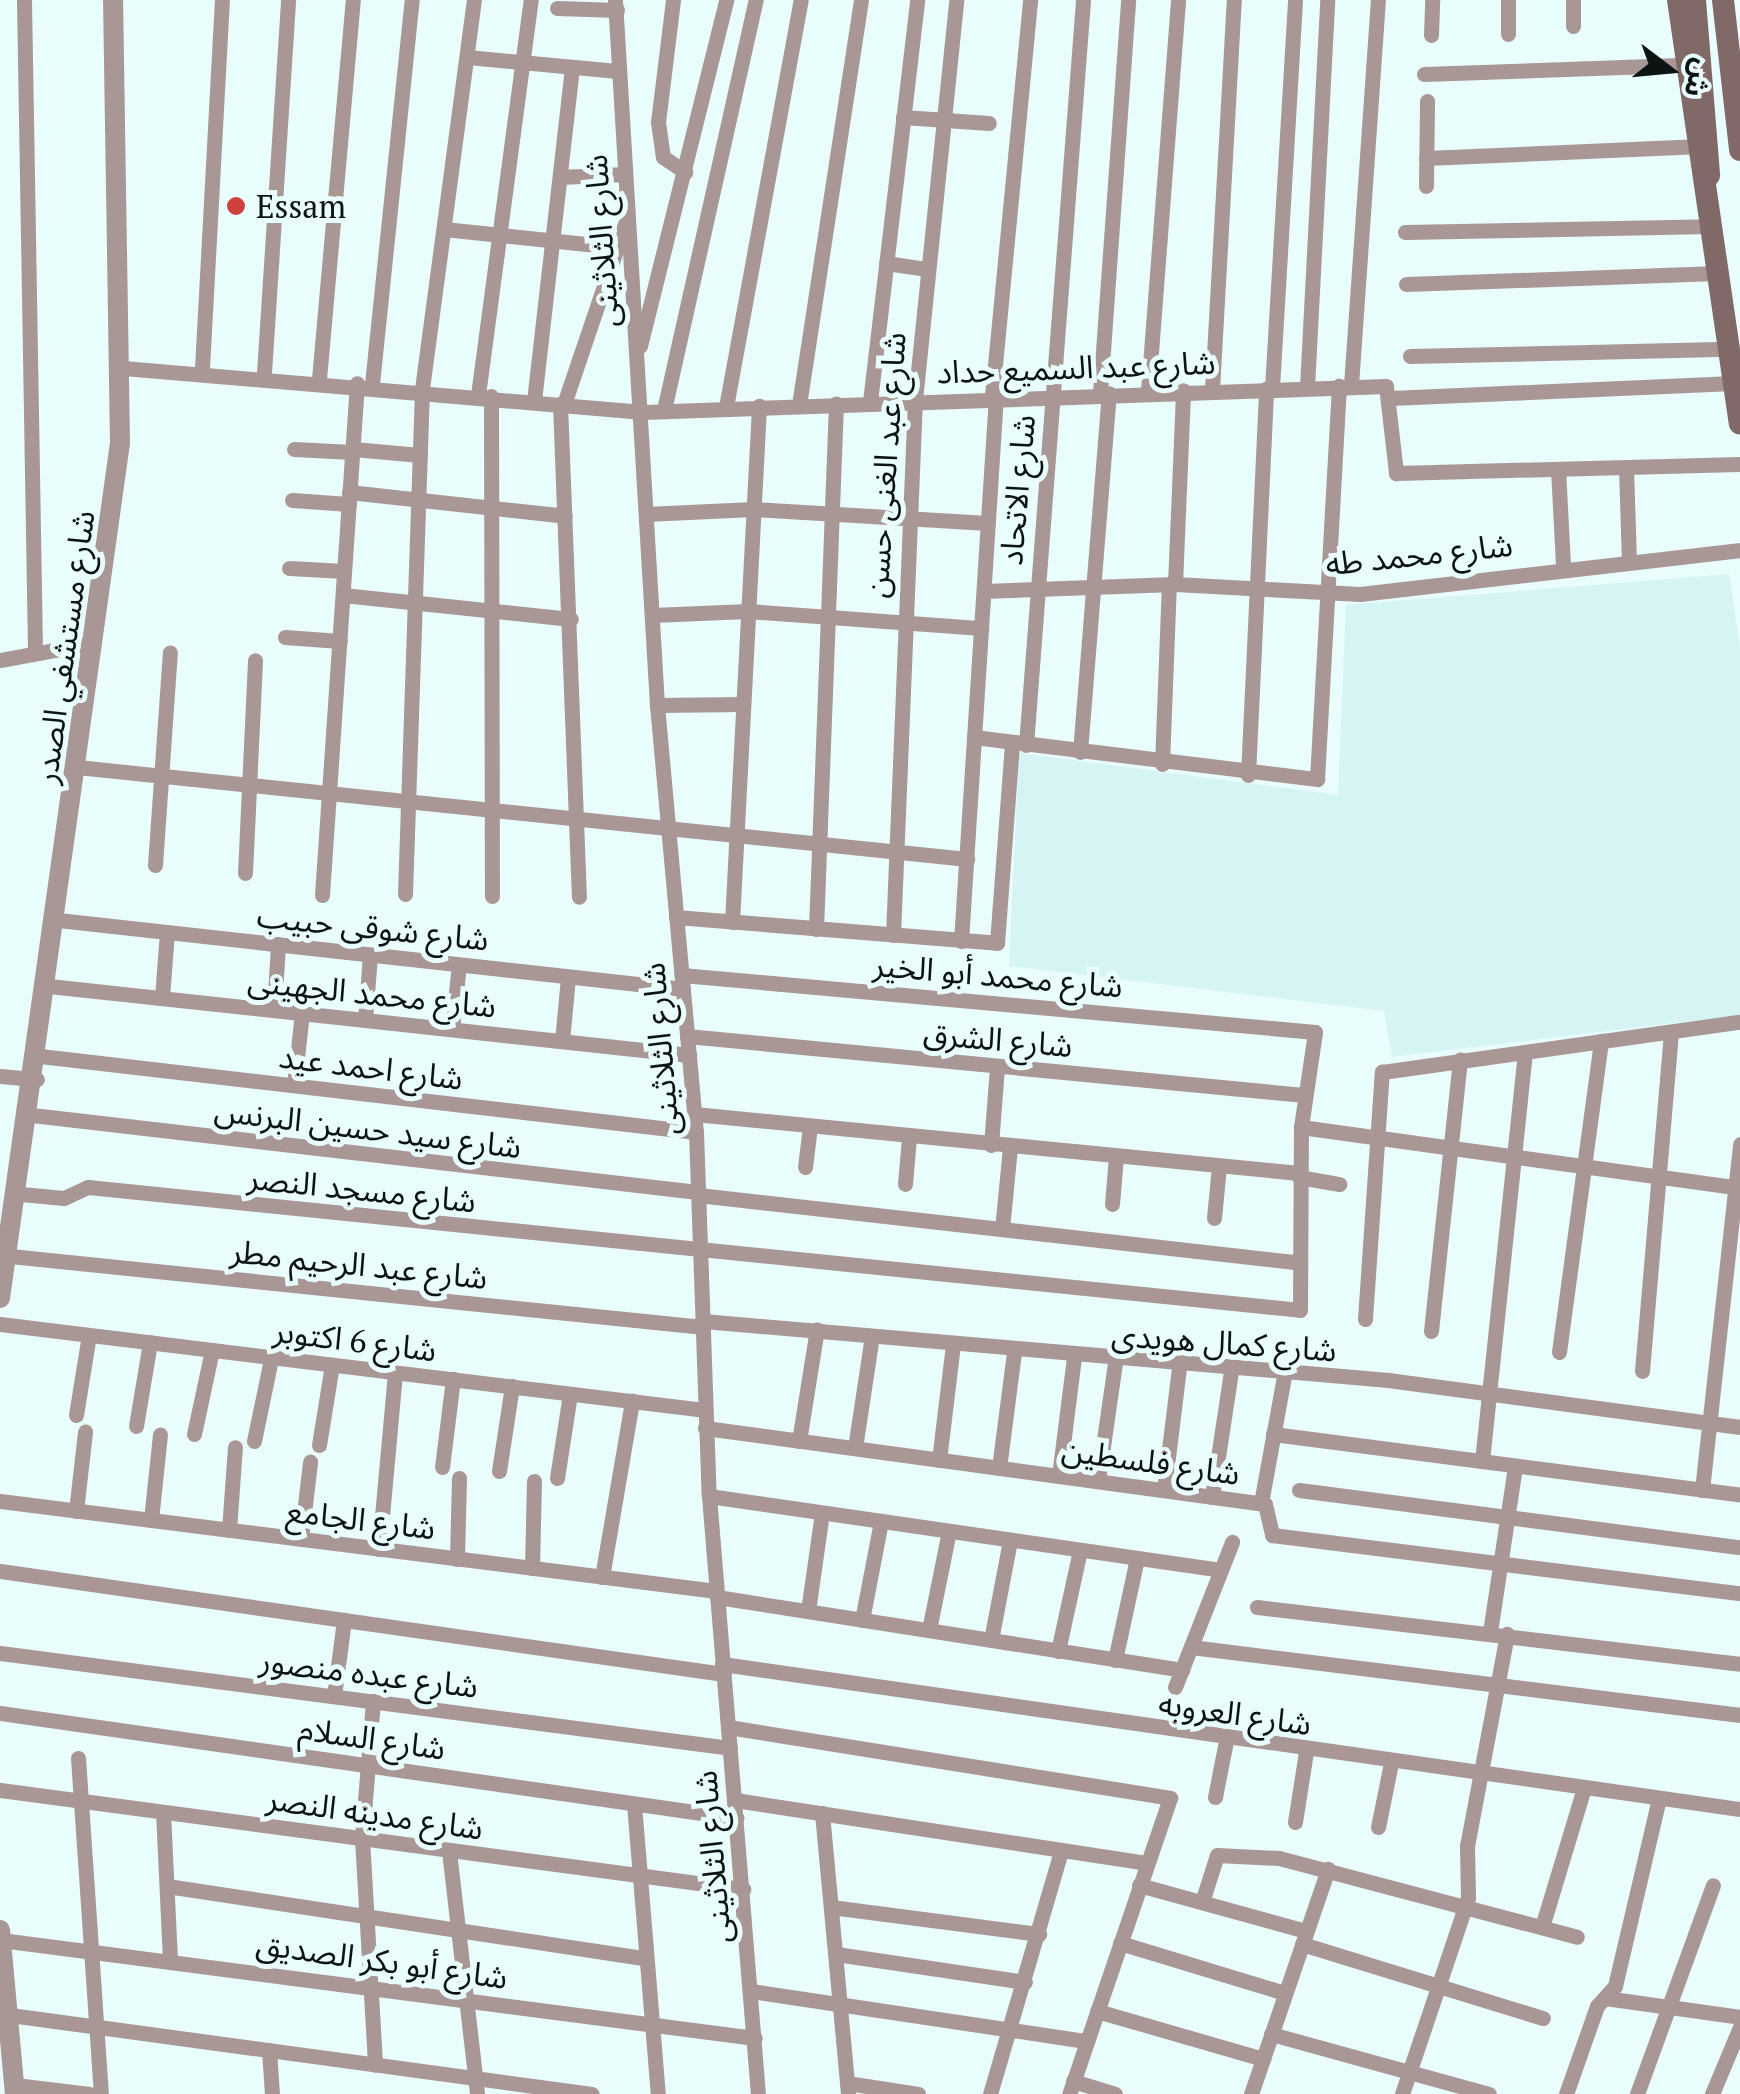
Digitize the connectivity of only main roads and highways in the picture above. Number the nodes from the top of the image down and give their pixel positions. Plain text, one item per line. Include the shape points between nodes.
1 (1678, 0) edge
2 (1696, 0) edge
3 (1714, 0) edge
4 (1723, 0) edge
5 (1734, 119) junction
6 (1740, 150) edge
7 (1705, 194) junction
8 (1740, 423) edge

1 - 7 main road
2 - 7 main road via 1712,137
3 - 5 main road
4 - 5 main road
5 - 6 main road
7 - 8 main road

